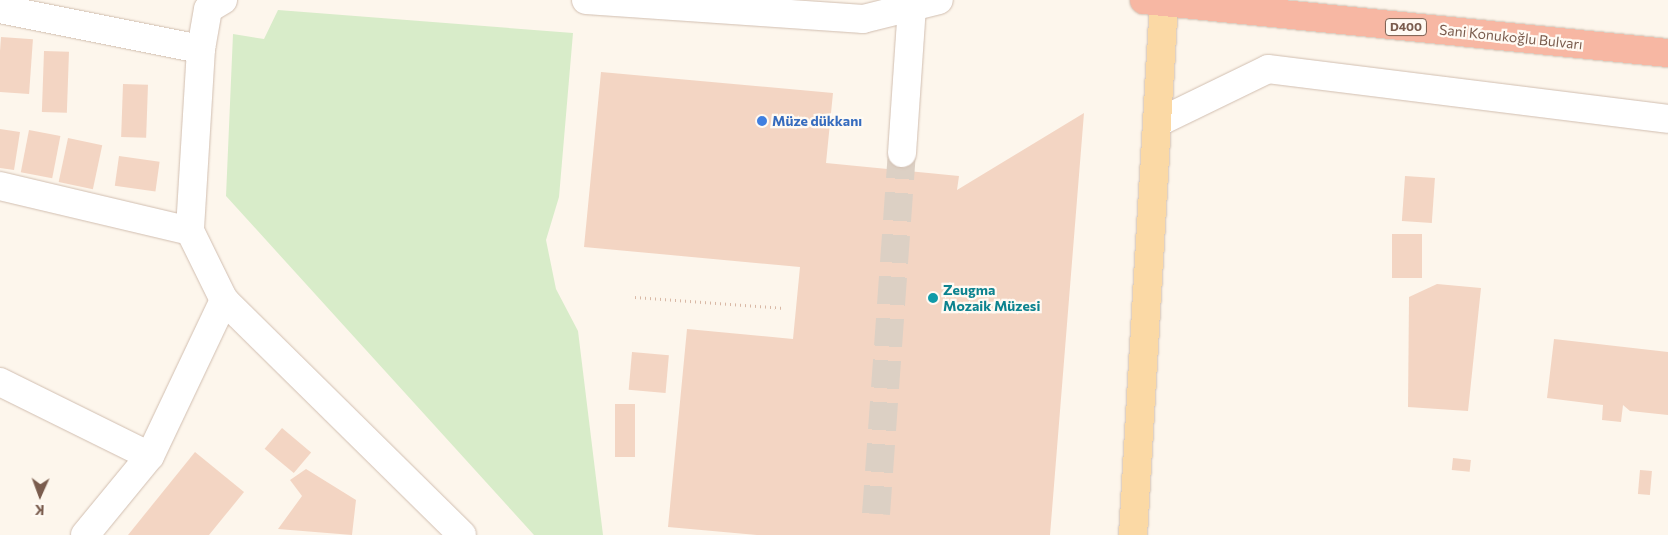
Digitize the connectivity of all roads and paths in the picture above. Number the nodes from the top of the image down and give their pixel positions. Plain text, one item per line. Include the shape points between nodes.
1 (223, 0) edge
2 (586, 0) edge
3 (940, 0) edge
4 (1154, 1) edge
5 (752, 6) edge
6 (912, 7) junction
7 (0, 10) edge
8 (201, 49) junction
9 (1668, 53) edge
10 (1668, 119) edge
11 (1157, 124) junction
12 (902, 153) tunnel mouth
13 (0, 186) edge
14 (190, 231) junction
15 (635, 297) dead end
16 (224, 300) junction
17 (784, 308) dead end
18 (0, 382) edge
19 (150, 456) junction
20 (85, 535) edge
21 (462, 535) edge
22 (1133, 535) edge

1 - 8 street via 208,10
2 - 5 street
3 - 6 street
4 - 9 highway, Sani Konukoğlu Bulvarı / D400
4 - 11 main road
5 - 6 street via 863,19
6 - 12 street
7 - 8 street
8 - 14 street
10 - 11 street via 1268,69
11 - 22 main road
13 - 14 street
14 - 16 street
15 - 17 path
16 - 19 street
16 - 21 street
18 - 19 street
19 - 20 street

